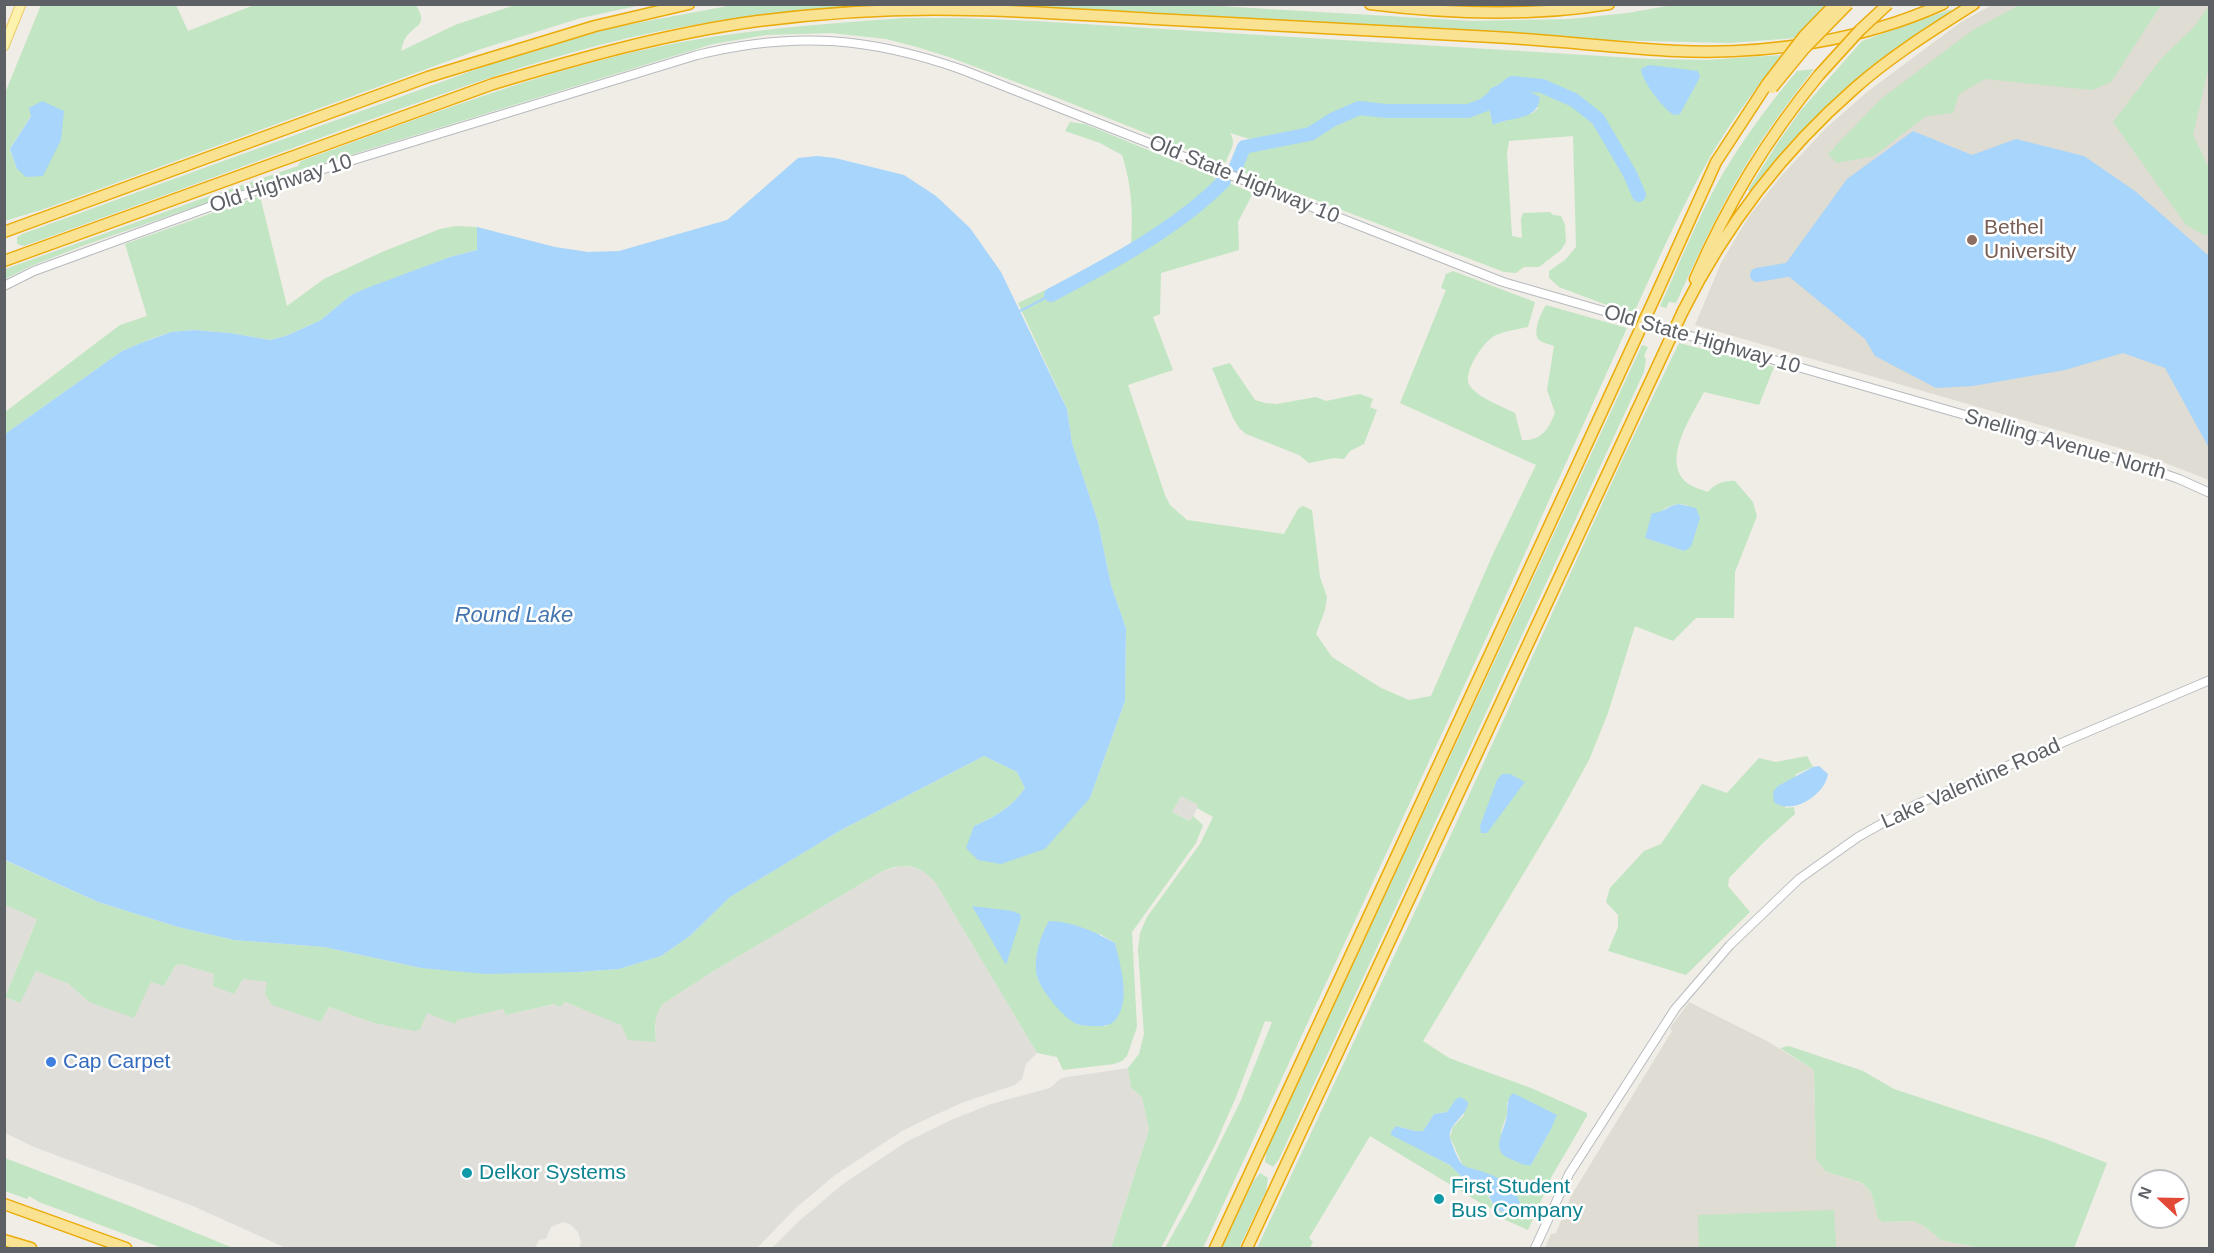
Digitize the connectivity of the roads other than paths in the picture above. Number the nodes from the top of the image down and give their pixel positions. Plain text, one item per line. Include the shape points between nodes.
1 (21, 4) edge
2 (689, 4) edge
3 (1370, 4) edge
4 (1609, 4) edge
5 (1835, 4) edge
6 (1848, 4) edge
7 (1888, 4) edge
8 (1943, 4) edge
9 (1974, 4) edge
10 (4, 46) edge
11 (1769, 86) junction
12 (563, 96) joint
13 (4, 232) edge
14 (4, 261) edge
15 (4, 286) edge
16 (1685, 307) junction
17 (1920, 403) joint
18 (2210, 493) edge
19 (2210, 680) edge
20 (1246, 1181) junction
21 (4, 1196) edge
22 (4, 1204) edge
23 (68, 1226) junction
24 (4, 1240) edge
25 (31, 1248) edge
26 (126, 1248) edge
27 (1210, 1248) edge
28 (1215, 1248) edge
29 (1247, 1248) edge
30 (1535, 1248) edge

1 - 10 main road
2 - 13 highway via 595,26 428,77
3 - 4 highway via 1499,13
5 - 11 highway, bridge via 1804,36
6 - 11 highway, bridge
7 - 16 highway, bridge via 1819,75 1783,121 1742,183 1707,251
8 - 14 highway via 1914,17 1845,36 1787,46 1716,51 975,10 866,11 758,21 650,41 494,84
9 - 16 highway via 1875,71 1809,131 1743,212
11 - 20 highway, bridge via 1716,162
12 - 15 street, Old Highway 10 via 231,199 34,271
12 - 17 street, Old State Highway 10 via 698,55 753,43 811,40 894,49 963,70 1503,282
16 - 29 highway, bridge
17 - 18 street, Snelling Avenue North via 2142,466
19 - 30 street, Lake Valentine Road via 1915,805 1858,837 1799,879 1730,945 1675,1009 1569,1174
20 - 27 highway
20 - 28 highway
21 - 23 highway
22 - 23 highway
23 - 26 highway
24 - 25 highway

